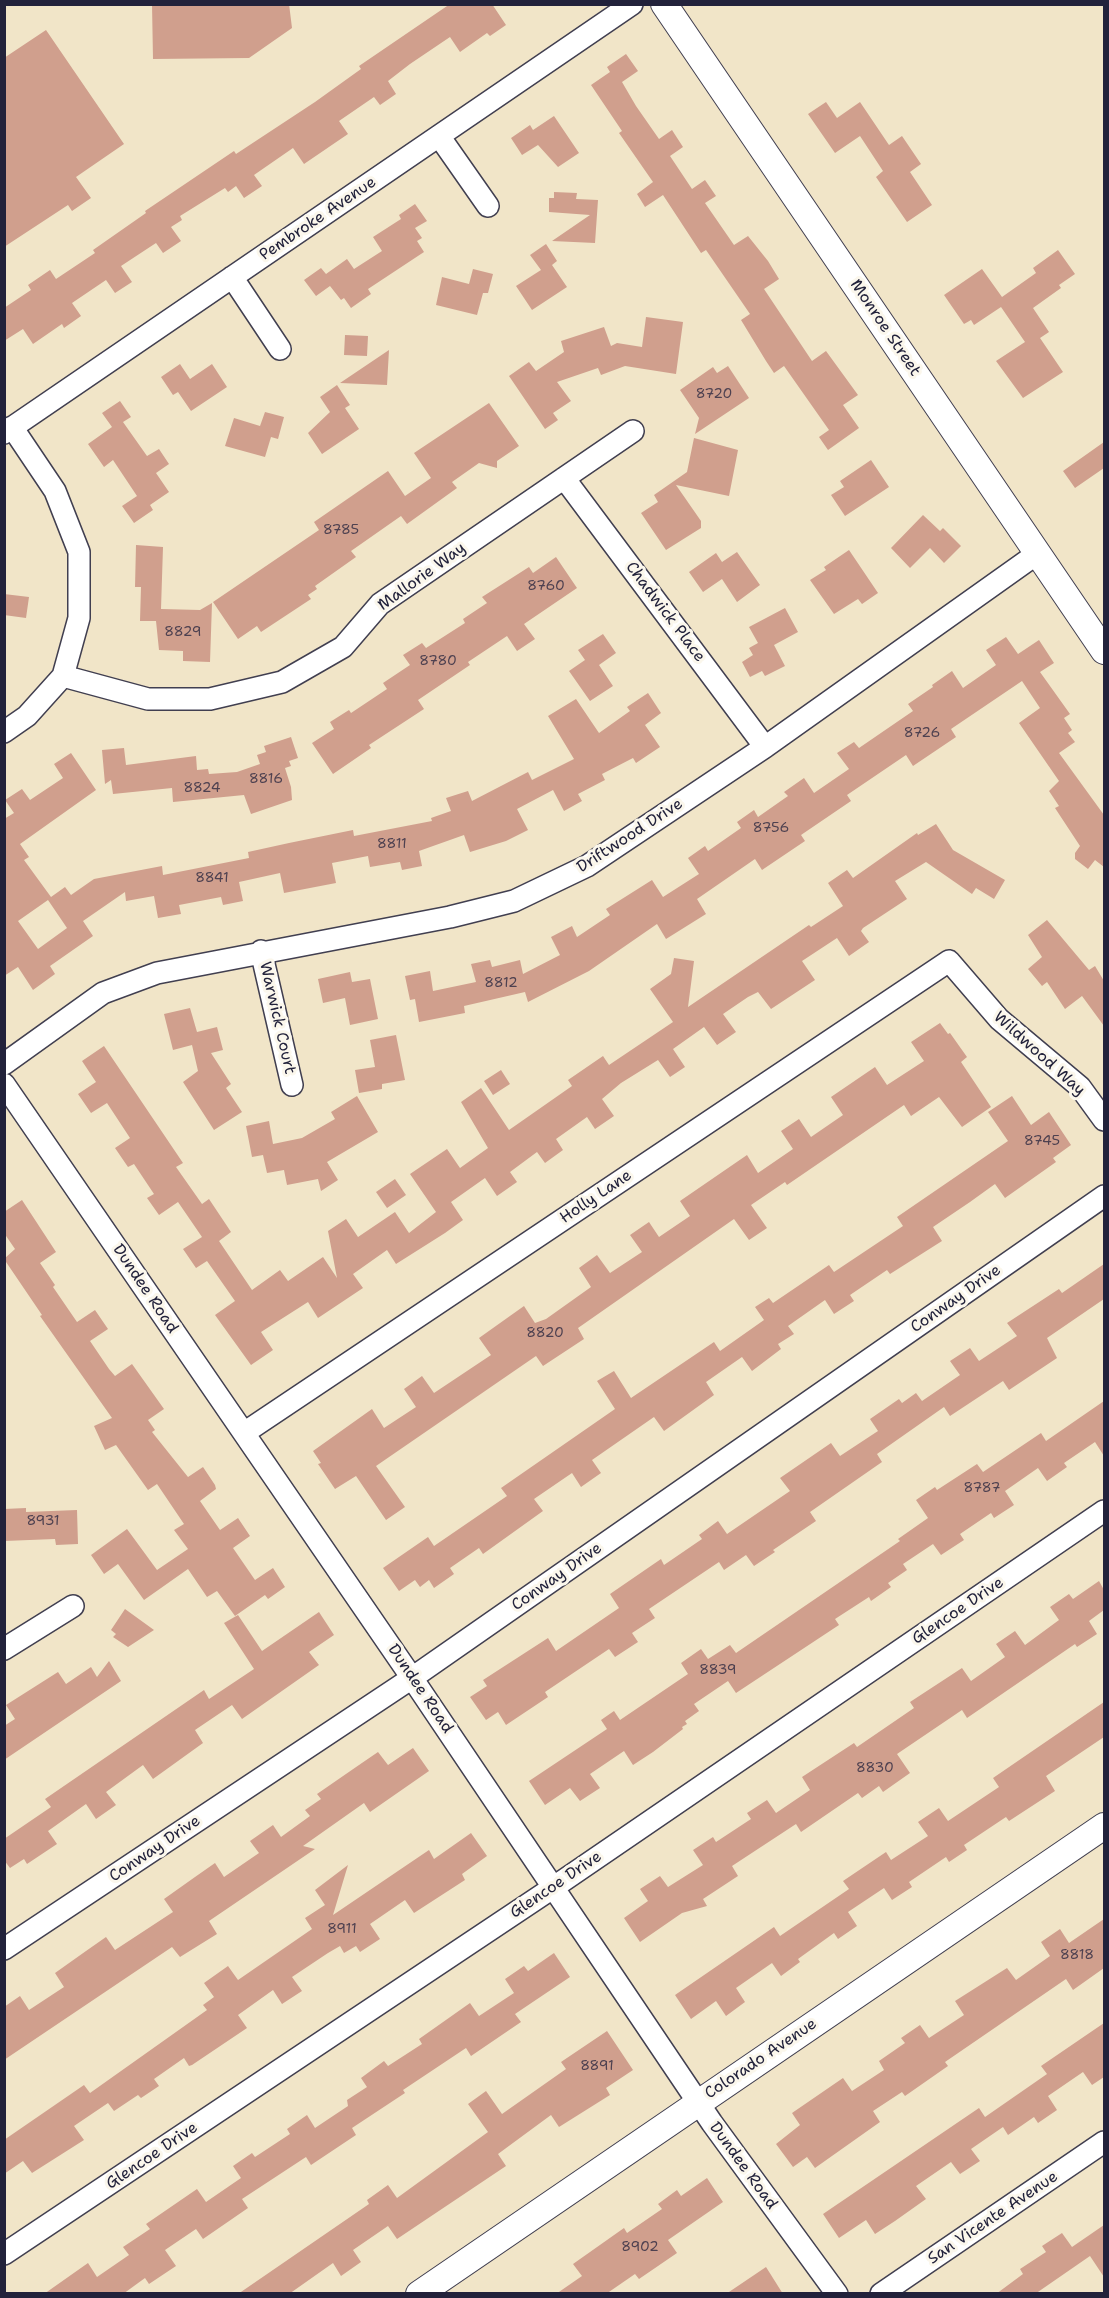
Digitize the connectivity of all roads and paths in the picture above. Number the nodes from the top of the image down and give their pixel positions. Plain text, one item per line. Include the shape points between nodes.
1 (632, 4) edge
2 (664, 4) edge
3 (439, 136) junction
4 (488, 206) dead end
5 (232, 278) junction
6 (280, 349) dead end
7 (8, 430) edge
8 (633, 431) dead end
9 (564, 478) junction
10 (1038, 554) junction
11 (1104, 651) edge
12 (63, 676) junction
13 (4, 732) edge
14 (765, 747) junction
15 (261, 951) junction
16 (949, 961) joint
17 (4, 1064) edge
18 (4, 1084) edge
19 (292, 1085) dead end
20 (1104, 1120) edge
21 (1104, 1196) edge
22 (244, 1433) junction
23 (1104, 1511) edge
24 (73, 1606) dead end
25 (4, 1649) edge
26 (412, 1678) junction
27 (1104, 1826) edge
28 (554, 1887) junction
29 (6, 1946) edge
30 (698, 2102) junction
31 (1104, 2142) edge
32 (4, 2254) edge
33 (419, 2294) edge
34 (837, 2294) edge
35 (881, 2294) edge

1 - 3 street, Pembroke Avenue
2 - 10 street, Monroe Street
3 - 4 street
3 - 5 street, Pembroke Avenue
5 - 6 street
5 - 7 street, Pembroke Avenue
7 - 12 street via 55,491 80,552 80,618
8 - 9 street, Mallorie Way
9 - 12 street, Mallorie Way via 380,604 343,647 282,682 210,699 148,699
9 - 14 street, Chadwick Place
10 - 11 street, Monroe Street
10 - 14 street, Driftwood Drive
12 - 13 street via 27,716
14 - 15 street, Driftwood Drive via 587,866 514,901 450,917
15 - 17 street, Driftwood Drive via 157,973 103,993
15 - 19 street, Warwick Court
16 - 20 street, Wildwood Way via 999,1019 1080,1087
16 - 22 street, Holly Lane
18 - 22 street, Dundee Road
21 - 26 street, Conway Drive
22 - 26 street, Dundee Road
23 - 28 street, Glencoe Drive
24 - 25 street
26 - 28 street, Dundee Road
26 - 29 street, Conway Drive
27 - 30 street, Colorado Avenue
28 - 30 street, Dundee Road
28 - 32 street, Glencoe Drive
30 - 33 street, Colorado Avenue
30 - 34 street, Dundee Road
31 - 35 street, San Vicente Avenue

